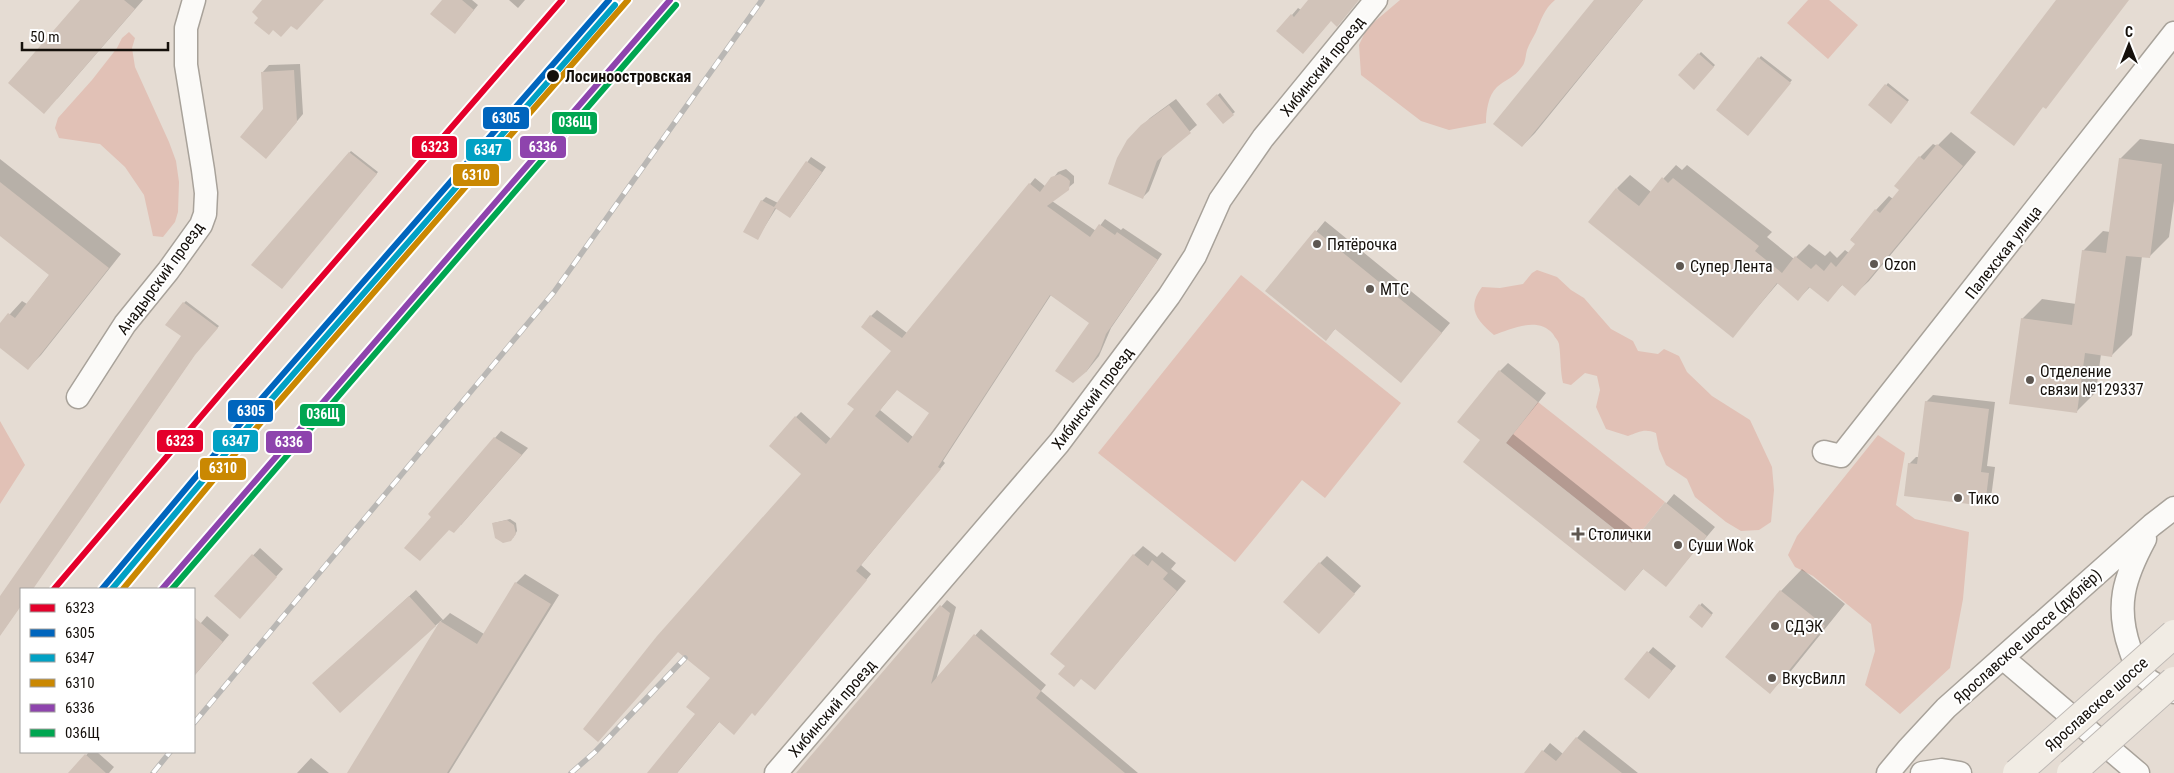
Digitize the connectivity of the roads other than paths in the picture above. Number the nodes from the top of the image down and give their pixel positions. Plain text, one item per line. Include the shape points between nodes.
1 (194, 0) edge
2 (1376, 0) edge
3 (2174, 33) edge
4 (78, 397) dead end
5 (1824, 452) dead end
6 (2174, 508) edge
7 (2152, 525) junction
8 (2174, 634) edge
9 (2004, 659) junction
10 (2174, 681) edge
11 (2174, 692) edge
12 (776, 773) edge
13 (1888, 773) edge
14 (1922, 773) edge
15 (1960, 773) edge
16 (2018, 773) edge
17 (2070, 773) edge
18 (2138, 773) edge

1 - 4 street, Анадырский проезд via 186,28 186,65 203,170 205,214 201,225 168,271 124,324
2 - 12 street, Хибинский проезд via 1263,138 1220,200 1195,256 1170,296 1059,443
3 - 5 street, Палехская улица via 1841,456
6 - 7 street, Ярославское шоссе (дублёр)
7 - 9 street, Ярославское шоссе (дублёр)
7 - 11 street via 2130,566 2122,601 2124,632 2135,666 2151,683
8 - 16 main road, Ярославское шоссе, bridge
9 - 13 street, Ярославское шоссе (дублёр) via 1946,708
9 - 18 street
10 - 17 main road, bridge
14 - 15 street via 1942,770

